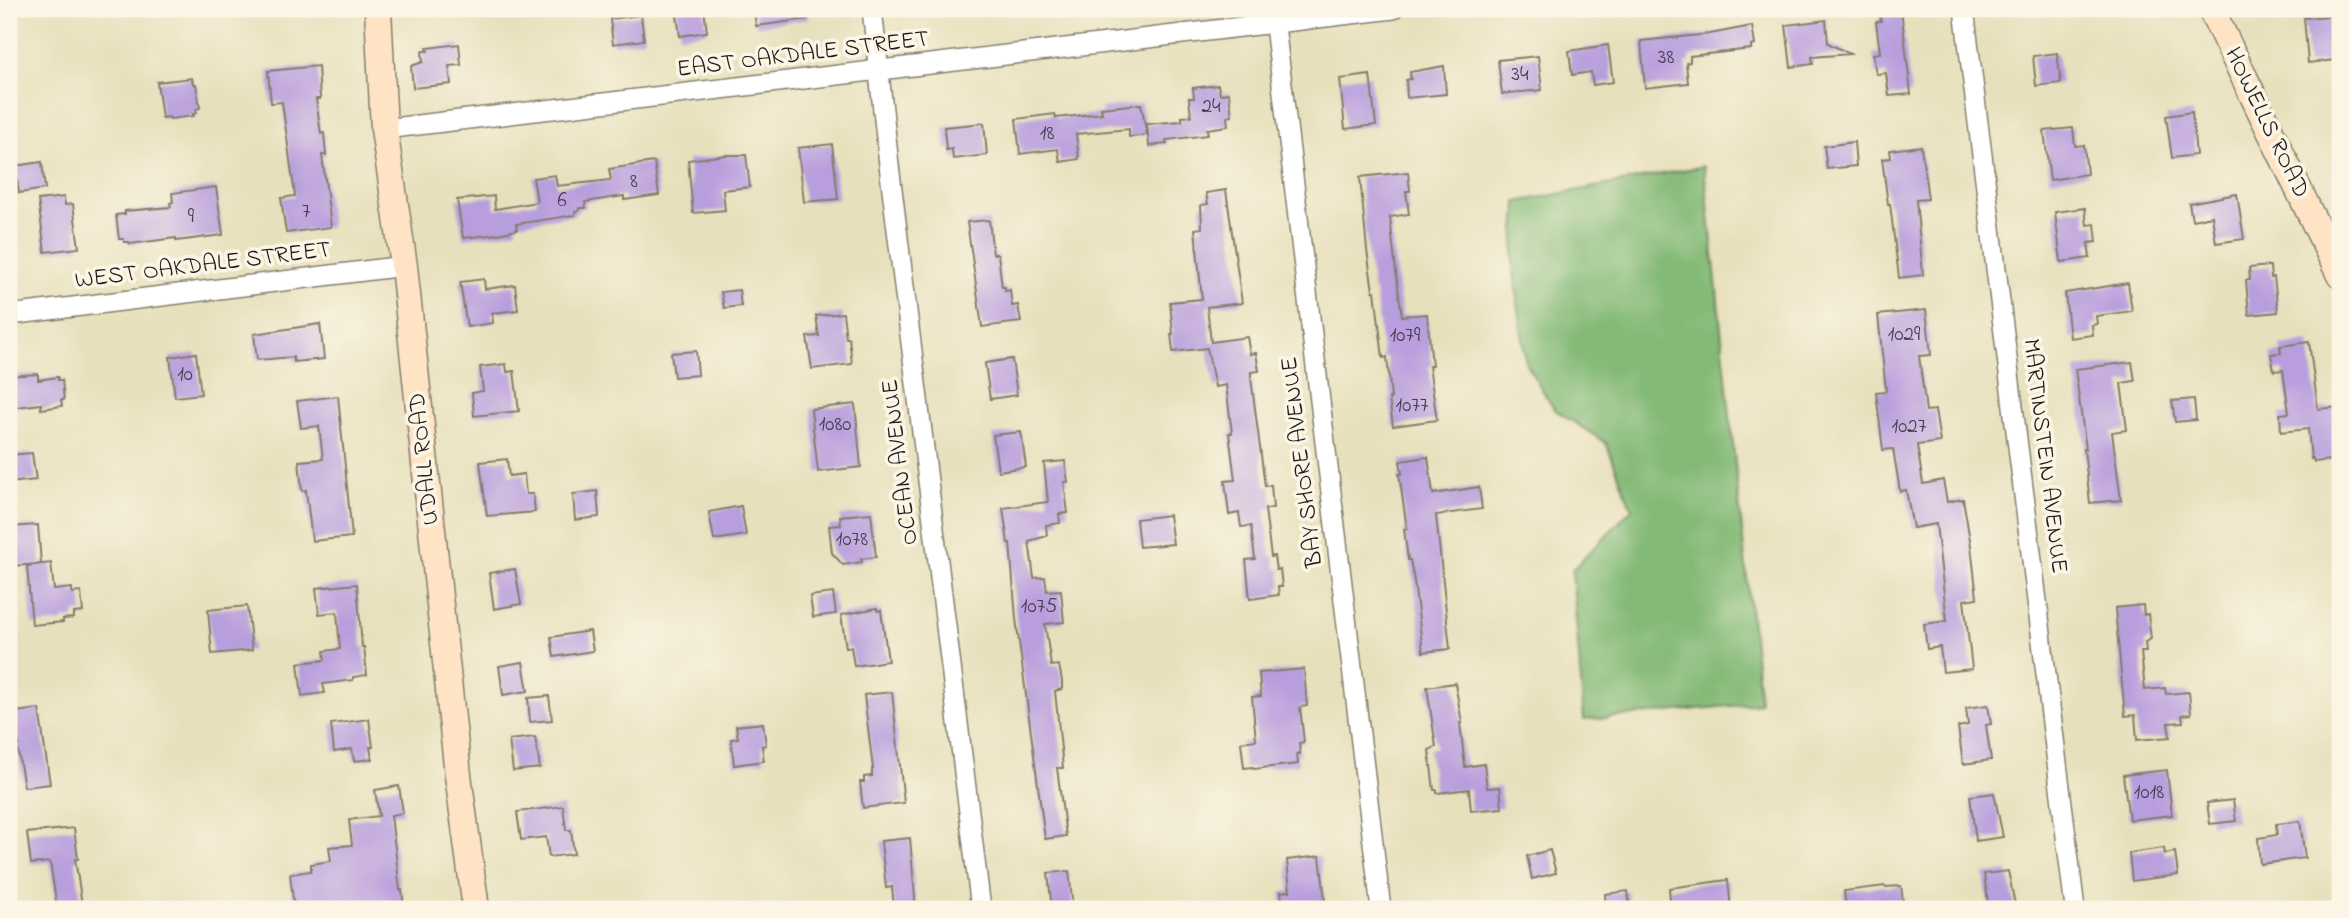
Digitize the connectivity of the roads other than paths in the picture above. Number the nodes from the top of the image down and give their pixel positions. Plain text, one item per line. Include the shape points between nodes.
1 (377, 9) edge
2 (872, 9) edge
3 (1393, 9) edge
4 (1964, 9) edge
5 (2211, 9) edge
6 (1274, 16) edge
7 (880, 71) junction
8 (384, 128) junction
9 (404, 266) junction
10 (2340, 275) edge
11 (9, 315) edge
12 (476, 909) edge
13 (981, 909) edge
14 (1381, 909) edge
15 (2075, 909) edge

1 - 8 street, UDALL ROAD
2 - 7 street, OCEAN AVENUE
3 - 6 street, EAST OAKDALE STREET
4 - 15 street, MARTINSTEIN AVENUE
5 - 10 street, HOWELLS ROAD
6 - 7 street, EAST OAKDALE STREET
6 - 14 street, BAY SHORE AVENUE
7 - 8 street, EAST OAKDALE STREET
7 - 13 street, OCEAN AVENUE
8 - 9 street, UDALL ROAD
9 - 11 street, WEST OAKDALE STREET
9 - 12 street, UDALL ROAD

